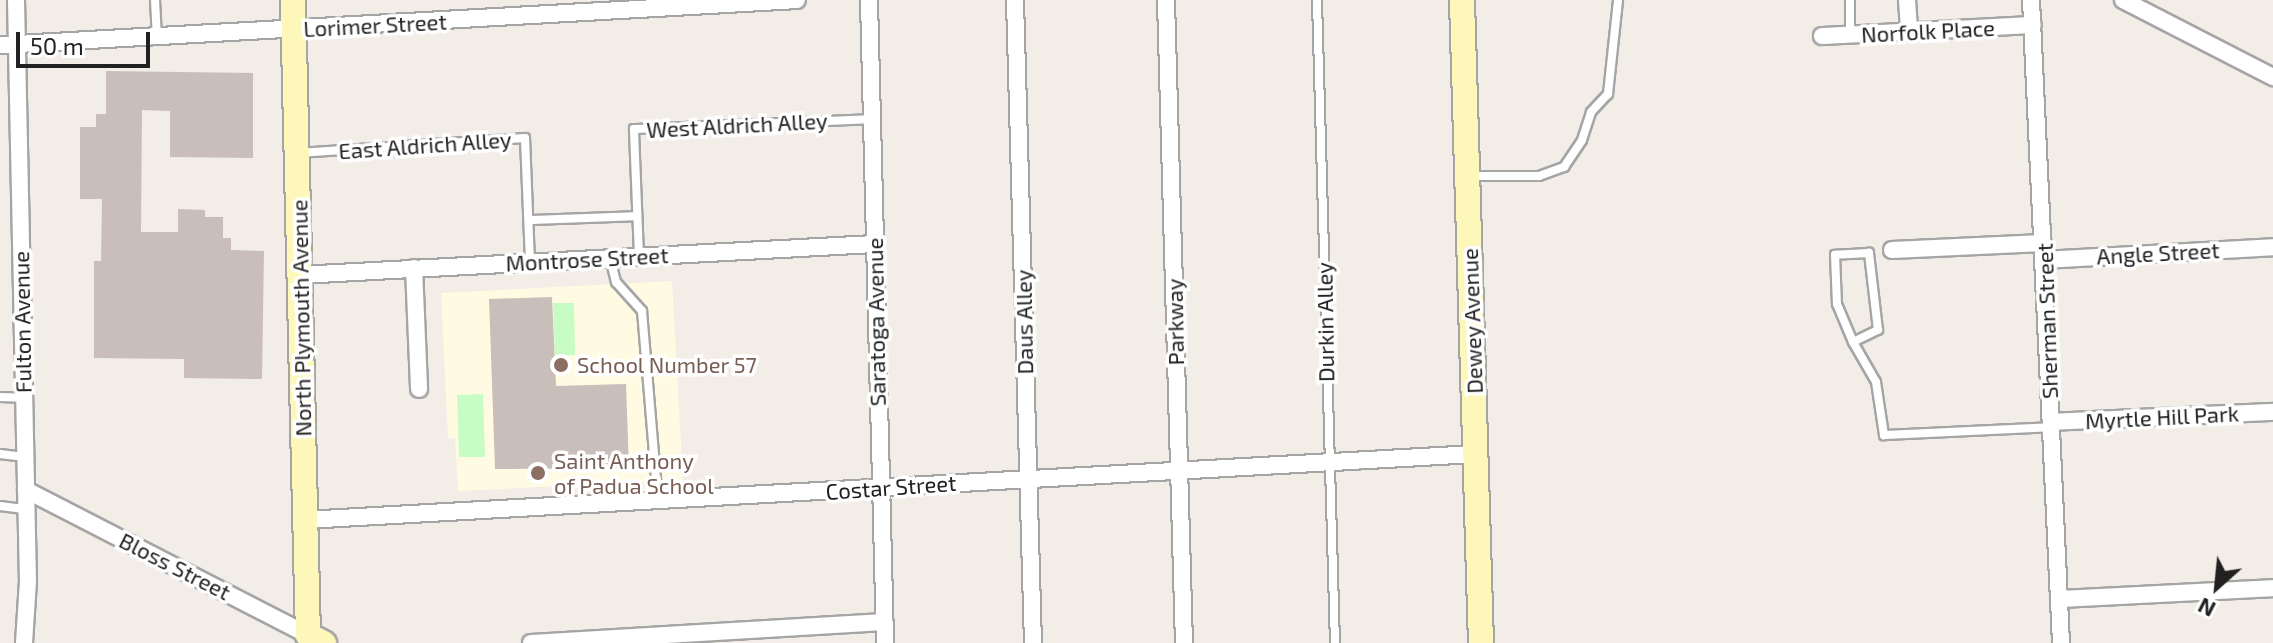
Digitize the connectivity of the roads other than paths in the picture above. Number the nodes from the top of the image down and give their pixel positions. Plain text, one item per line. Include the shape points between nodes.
1 (16, 0) edge
2 (155, 0) edge
3 (293, 0) edge
4 (797, 0) edge
5 (869, 0) edge
6 (1015, 0) edge
7 (1166, 0) edge
8 (1317, 0) edge
9 (1462, 0) edge
10 (1618, 0) edge
11 (1850, 0) edge
12 (1907, 0) edge
13 (2031, 0) edge
14 (2123, 0) edge
15 (2033, 25) junction
16 (294, 30) junction
17 (1909, 32) junction
18 (1850, 35) junction
19 (1822, 36) dead end
20 (157, 37) junction
21 (9, 45) edge
22 (2273, 77) edge
23 (871, 119) junction
24 (297, 153) junction
25 (1467, 176) junction
26 (637, 216) junction
27 (529, 220) junction
28 (874, 244) junction
29 (2273, 247) edge
30 (1892, 250) dead end
31 (2043, 251) junction
32 (639, 256) junction
33 (609, 258) junction
34 (530, 262) junction
35 (414, 268) junction
36 (300, 275) junction
37 (1853, 342) junction
38 (419, 389) dead end
39 (0, 397) edge
40 (24, 398) junction
41 (2273, 412) edge
42 (2051, 425) junction
43 (0, 454) edge
44 (1476, 454) junction
45 (25, 457) junction
46 (1329, 464) junction
47 (1178, 471) junction
48 (1028, 478) junction
49 (880, 489) junction
50 (26, 490) junction
51 (658, 501) junction
52 (0, 506) edge
53 (26, 509) junction
54 (305, 520) junction
55 (2273, 588) edge
56 (2059, 599) junction
57 (884, 622) junction
58 (316, 639) edge
59 (24, 643) edge
60 (531, 643) edge
61 (885, 643) edge
62 (1033, 643) edge
63 (1184, 643) edge
64 (1335, 643) edge
65 (1481, 643) edge
66 (2061, 643) edge

1 - 21 street, Fulton Avenue
2 - 20 lane
3 - 16 street, North Plymouth Avenue
4 - 16 street, Lorimer Street
5 - 23 street, Saratoga Avenue
6 - 48 street, Daus Alley
7 - 47 street, Parkway
8 - 46 lane, Durkin Alley
9 - 25 street, Dewey Avenue
10 - 25 lane via 1608,94 1591,112 1582,140 1564,167 1539,176
11 - 18 lane
12 - 17 street
13 - 15 street, Sherman Street
14 - 22 street
15 - 17 street, Norfolk Place
15 - 31 street, Sherman Street
16 - 20 street, Lorimer Street
16 - 24 street, North Plymouth Avenue
17 - 18 street, Norfolk Place
18 - 19 street, Norfolk Place
20 - 21 street, Lorimer Street
21 - 40 street, Fulton Avenue
23 - 26 lane, West Aldrich Alley via 634,129
23 - 28 street, Saratoga Avenue
24 - 27 lane, East Aldrich Alley via 525,138
24 - 36 street, North Plymouth Avenue
25 - 44 street, Dewey Avenue
26 - 27 lane
26 - 32 lane, West Aldrich Alley
27 - 34 lane, East Aldrich Alley
28 - 32 street, Montrose Street
28 - 49 street, Saratoga Avenue
29 - 31 street, Angle Street
30 - 31 street, Angle Street
31 - 42 street, Sherman Street
32 - 33 street, Montrose Street
33 - 34 street, Montrose Street
33 - 51 lane via 616,282 642,311
34 - 35 street, Montrose Street
35 - 36 street, Montrose Street
35 - 38 street
36 - 54 street, North Plymouth Avenue
37 - 37 lane via 1837,304 1835,255 1869,253 1878,330
37 - 42 lane via 1876,382 1884,435
39 - 40 lane
40 - 45 street, Fulton Avenue
41 - 42 street, Myrtle Hill Park
42 - 56 street, Sherman Street
43 - 45 lane
44 - 46 street, Costar Street
44 - 65 street, Dewey Avenue
45 - 50 street, Fulton Avenue
46 - 47 street, Costar Street
46 - 64 lane, Durkin Alley
47 - 48 street, Costar Street
47 - 63 street, Parkway
48 - 49 street, Costar Street
48 - 62 street, Daus Alley
49 - 51 street, Costar Street
49 - 57 street, Saratoga Avenue
50 - 53 street, Fulton Avenue
50 - 58 street, Bloss Street
51 - 54 street, Costar Street
52 - 53 lane
53 - 59 street, Fulton Avenue
54 - 58 street, North Plymouth Avenue
55 - 56 street
56 - 66 street, Sherman Street
57 - 60 street
57 - 61 street, Saratoga Avenue

